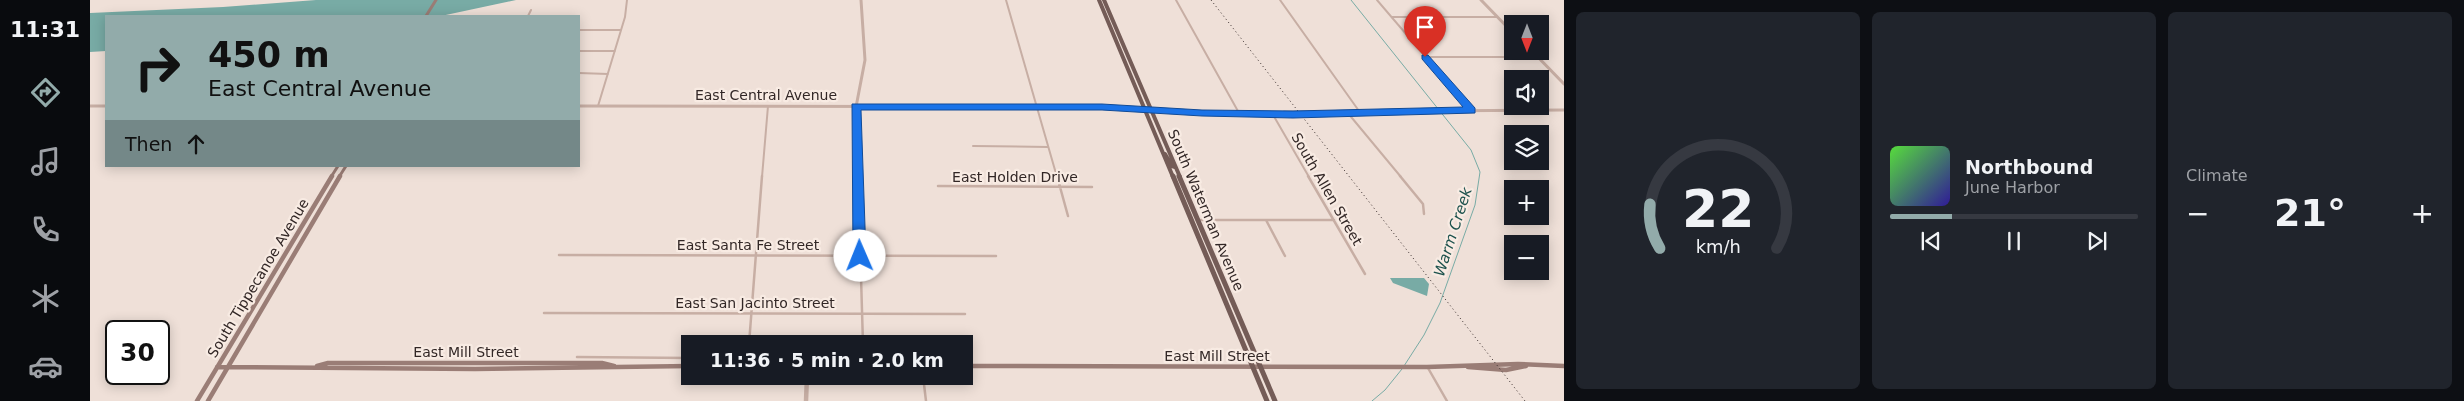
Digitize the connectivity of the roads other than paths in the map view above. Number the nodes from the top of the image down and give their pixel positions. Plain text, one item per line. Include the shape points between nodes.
1 (436, 0) edge
2 (627, 0) edge
3 (861, 0) edge
4 (1006, 0) edge
5 (1099, 0) edge
6 (1104, 0) edge
7 (1176, 0) edge
8 (1280, 0) edge
9 (1377, 0) edge
10 (1481, 0) edge
11 (532, 10) dead end
12 (427, 15) edge
13 (529, 15) edge
14 (1392, 17) junction
15 (1497, 17) junction
16 (1504, 24) edge
17 (580, 30) edge
18 (621, 30) junction
19 (580, 51) edge
20 (615, 52) junction
21 (1425, 57) junction
22 (1504, 57) edge
23 (1540, 60) edge
24 (580, 73) edge
25 (608, 74) junction
26 (1564, 84) edge
27 (90, 106) edge
28 (105, 106) edge
29 (580, 106) edge
30 (598, 106) junction
31 (768, 106) junction
32 (856, 107) junction
33 (1036, 107) junction
34 (1144, 108) junction
35 (1151, 109) junction
36 (1471, 110) junction
37 (1564, 110) edge
38 (1347, 112) junction
39 (1360, 112) junction
40 (1239, 113) junction
41 (1272, 113) junction
42 (973, 146) dead end
43 (1048, 147) junction
44 (1161, 149) junction
45 (337, 167) edge
46 (345, 167) edge
47 (1175, 167) junction
48 (938, 186) dead end
49 (1059, 187) junction
50 (1092, 187) dead end
51 (1424, 214) dead end
52 (1068, 216) dead end
53 (1191, 220) junction
54 (1198, 220) junction
55 (1266, 220) junction
56 (1334, 220) junction
57 (304, 223) junction
58 (312, 223) junction
59 (559, 255) dead end
60 (756, 256) junction
61 (860, 256) junction
62 (996, 256) dead end
63 (1285, 256) dead end
64 (1365, 274) dead end
65 (752, 313) junction
66 (544, 314) dead end
67 (862, 314) junction
68 (965, 314) dead end
69 (750, 335) edge
70 (863, 335) edge
71 (576, 357) dead end
72 (681, 358) edge
73 (681, 366) edge
74 (973, 366) edge
75 (1564, 366) edge
76 (217, 367) junction
77 (228, 367) junction
78 (1252, 367) junction
79 (1260, 367) junction
80 (1427, 367) junction
81 (807, 385) edge
82 (924, 385) edge
83 (197, 401) edge
84 (208, 401) edge
85 (806, 401) edge
86 (926, 401) edge
87 (1267, 401) edge
88 (1275, 401) edge
89 (1447, 401) edge

1 - 12 main road
2 - 18 street
3 - 32 street via 865,60
4 - 33 street
5 - 34 main road, South Waterman Avenue
6 - 35 main road, South Waterman Avenue
7 - 40 street
8 - 39 street
9 - 14 street
10 - 15 street
11 - 13 street
14 - 15 street
14 - 21 street
15 - 16 street
17 - 18 street
18 - 20 street
19 - 20 street
20 - 25 street
21 - 22 street
21 - 36 street
23 - 26 street
24 - 25 street
25 - 30 street
27 - 28 street
29 - 30 street, East Central Avenue
30 - 31 street, East Central Avenue
31 - 32 street, East Central Avenue
31 - 60 street
32 - 33 street, East Central Avenue
32 - 61 street
33 - 34 street, East Central Avenue
33 - 43 street
34 - 35 street, East Central Avenue
34 - 44 main road, South Waterman Avenue
35 - 40 street, East Central Avenue
35 - 47 main road, South Waterman Avenue
36 - 37 street, East Central Avenue
36 - 39 street, East Central Avenue
38 - 39 street, East Central Avenue
38 - 41 street, East Central Avenue
38 - 51 street via 1424,204
40 - 41 street, East Central Avenue
41 - 56 street, South Allen Street
42 - 43 street
43 - 49 street
44 - 47 main road
44 - 53 main road, South Waterman Avenue
45 - 57 main road, South Tippecanoe Avenue
46 - 58 main road, South Tippecanoe Avenue
47 - 54 main road, South Waterman Avenue
48 - 49 street, East Holden Drive
49 - 50 street, East Holden Drive
49 - 52 street
53 - 54 street
53 - 78 main road, South Waterman Avenue
54 - 55 street
54 - 79 main road, South Waterman Avenue
55 - 56 street
55 - 63 street
56 - 64 street, South Allen Street
57 - 58 main road
57 - 76 main road, South Tippecanoe Avenue
58 - 77 main road, South Tippecanoe Avenue
59 - 60 street, East Santa Fe Street
60 - 61 street, East Santa Fe Street
60 - 65 street
61 - 62 street, East Santa Fe Street
61 - 67 street
65 - 66 street, East San Jacinto Street
65 - 67 street, East San Jacinto Street
65 - 69 street
67 - 68 street, East San Jacinto Street
67 - 70 street
71 - 72 street
73 - 77 main road, East Mill Street via 591,369
74 - 78 main road, East Mill Street
75 - 80 main road, East Mill Street via 1526,366 1521,369
76 - 77 main road, East Mill Street
76 - 83 main road, South Tippecanoe Avenue
77 - 84 main road, South Tippecanoe Avenue
78 - 79 main road, East Mill Street
78 - 87 main road, South Waterman Avenue
79 - 80 main road, East Mill Street
79 - 88 main road, South Waterman Avenue
80 - 89 street
81 - 85 street
82 - 86 street

